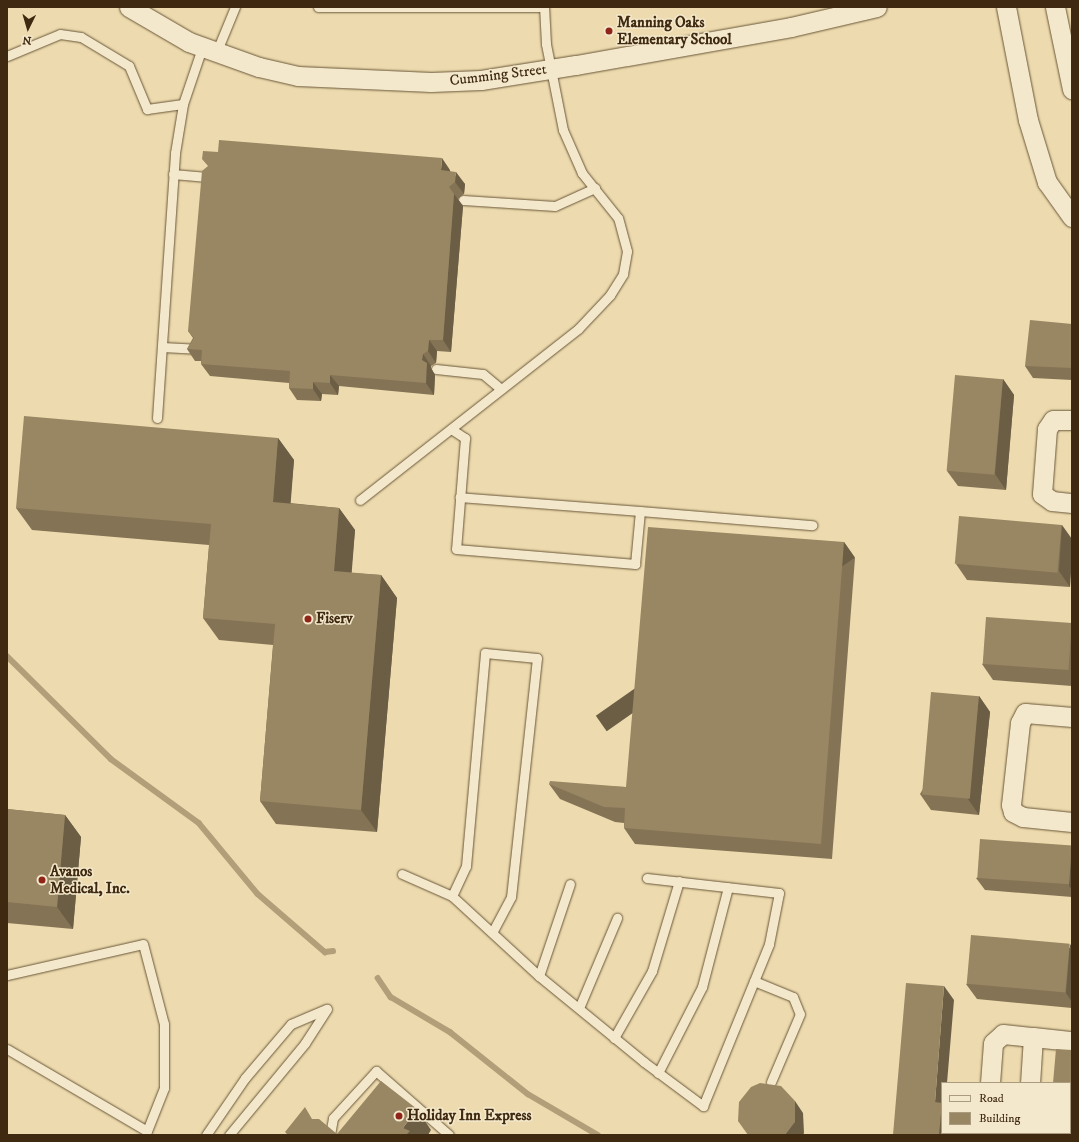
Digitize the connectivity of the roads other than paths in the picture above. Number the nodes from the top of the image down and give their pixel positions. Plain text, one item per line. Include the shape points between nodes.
1 (129, 7) edge
2 (235, 7) edge
3 (318, 7) edge
4 (877, 7) edge
5 (1006, 7) edge
6 (1055, 7) edge
7 (544, 8) edge
8 (209, 50) junction
9 (7, 56) edge
10 (553, 69) junction
11 (1072, 89) edge
12 (183, 104) junction
13 (174, 174) junction
14 (210, 177) edge
15 (595, 188) junction
16 (463, 200) dead end
17 (1072, 217) edge
18 (162, 347) junction
19 (196, 349) edge
20 (436, 369) dead end
21 (501, 389) junction
22 (157, 418) dead end
23 (1072, 420) edge
24 (451, 429) junction
25 (460, 497) junction
26 (360, 500) dead end
27 (1072, 503) edge
28 (640, 511) junction
29 (812, 525) dead end
30 (1072, 716) edge
31 (1072, 822) edge
32 (402, 874) dead end
33 (647, 878) dead end
34 (679, 881) junction
35 (570, 884) dead end
36 (728, 887) junction
37 (452, 896) junction
38 (617, 918) dead end
39 (492, 932) junction
40 (7, 975) edge
41 (539, 976) junction
42 (754, 980) junction
43 (579, 1008) junction
44 (1033, 1037) junction
45 (614, 1038) junction
46 (1072, 1041) edge
47 (7, 1049) edge
48 (658, 1073) junction
49 (771, 1082) dead end
50 (990, 1082) edge
51 (1030, 1082) edge
52 (148, 1133) edge
53 (206, 1135) edge
54 (229, 1135) edge
55 (330, 1135) edge
56 (449, 1135) edge

1 - 8 street, Cumming Street
2 - 8 lane
3 - 7 lane
4 - 10 street, Cumming Street via 791,27
5 - 17 street via 1028,120 1047,182
6 - 11 street
7 - 10 lane via 546,44
8 - 10 street, Cumming Street via 298,76 354,80 481,80
8 - 12 lane
9 - 12 lane via 60,34 81,37 129,66 147,109
10 - 15 lane via 569,148
12 - 13 lane
13 - 14 lane
13 - 18 lane
15 - 16 lane via 555,206
15 - 21 lane via 618,218 625,234 627,257 623,274 610,295 578,329
18 - 19 lane
18 - 22 lane
20 - 21 lane via 483,374
21 - 24 lane
23 - 27 street via 1053,420 1047,429 1042,494 1052,501
24 - 25 lane via 465,438
24 - 26 lane
25 - 28 lane
25 - 28 lane via 456,549 636,564
28 - 29 lane
30 - 31 street via 1025,713 1020,722 1011,805 1014,812 1023,817
32 - 37 lane
33 - 34 lane
34 - 36 lane
34 - 45 lane via 652,971
35 - 41 lane
36 - 42 lane via 779,893 769,944
36 - 48 lane via 702,987
37 - 39 lane
37 - 39 lane via 466,866 485,653 537,658 511,897
38 - 43 lane
39 - 41 lane
40 - 52 lane via 143,944 164,1024 164,1088
41 - 43 lane
42 - 48 lane via 703,1106
42 - 49 lane via 792,997 800,1014
43 - 45 lane
44 - 46 street
44 - 50 street via 1003,1034 997,1037 993,1043
44 - 51 street
45 - 48 lane
47 - 52 lane
53 - 54 lane via 245,1078 291,1024 327,1009 306,1044
55 - 56 lane via 333,1118 376,1072

